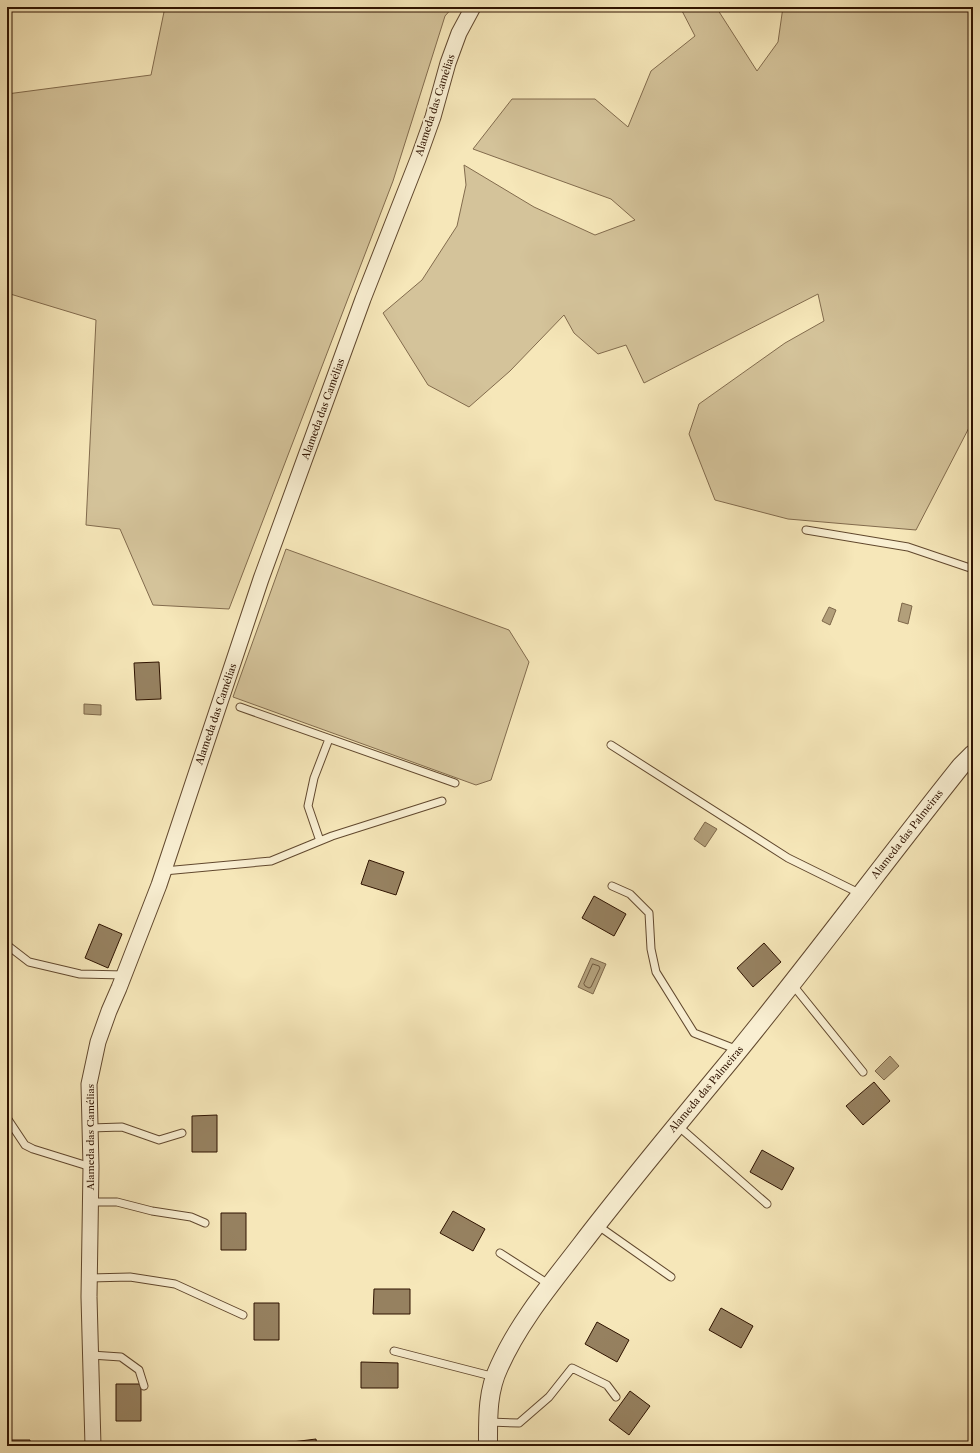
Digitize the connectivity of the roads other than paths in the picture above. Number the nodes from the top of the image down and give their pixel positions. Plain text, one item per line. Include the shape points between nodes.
1 (473, 7) edge
2 (806, 530) dead end
3 (973, 569) edge
4 (240, 707) dead end
5 (329, 739) junction
6 (611, 745) dead end
7 (973, 754) edge
8 (455, 783) dead end
9 (442, 801) dead end
10 (320, 841) junction
11 (164, 871) junction
12 (612, 886) dead end
13 (861, 894) junction
14 (7, 944) edge
15 (124, 976) junction
16 (792, 984) junction
17 (738, 1050) junction
18 (863, 1072) dead end
19 (7, 1118) edge
20 (676, 1125) junction
21 (90, 1128) junction
22 (182, 1133) dead end
23 (91, 1167) junction
24 (90, 1202) junction
25 (767, 1204) dead end
26 (205, 1223) dead end
27 (597, 1224) junction
28 (500, 1253) dead end
29 (671, 1277) dead end
30 (90, 1278) junction
31 (550, 1285) junction
32 (243, 1315) dead end
33 (394, 1351) dead end
34 (91, 1355) junction
35 (495, 1377) junction
36 (144, 1386) dead end
37 (616, 1397) dead end
38 (488, 1422) junction
39 (93, 1446) edge
40 (488, 1446) edge

1 - 11 street, Alameda das Camélias via 459,33 418,159 363,299 264,572
2 - 3 lane via 908,547
4 - 5 lane
5 - 8 lane
5 - 10 lane via 314,778 308,806
6 - 13 lane via 788,858
7 - 13 street, Alameda das Palmeiras
9 - 10 lane
10 - 11 lane via 271,860
11 - 15 street, Alameda das Camélias
12 - 17 lane via 630,894 649,913 651,948 656,972 694,1032
13 - 16 street, Alameda das Palmeiras
14 - 15 lane via 29,962 80,974
15 - 21 street, Alameda das Camélias via 109,1011 93,1061 89,1084
16 - 17 street, Alameda das Palmeiras
16 - 18 lane
17 - 20 street, Alameda das Palmeiras
19 - 23 lane via 25,1145
20 - 25 lane
20 - 27 street, Alameda das Palmeiras
21 - 22 lane via 122,1127 159,1140
21 - 23 street, Alameda das Camélias
23 - 24 street, Alameda das Camélias
24 - 26 lane via 117,1202 191,1217
24 - 30 street, Alameda das Camélias
27 - 29 lane
27 - 31 street, Alameda das Palmeiras
28 - 31 lane
30 - 32 lane via 130,1277 175,1284
30 - 34 street, Alameda das Camélias
31 - 35 street, Alameda das Palmeiras via 518,1330
33 - 35 lane
34 - 36 lane via 121,1357 139,1370
34 - 39 street, Alameda das Camélias
35 - 38 street, Alameda das Palmeiras via 489,1400
37 - 38 lane via 607,1385 572,1368 549,1397 519,1423
38 - 40 street, Alameda das Palmeiras

